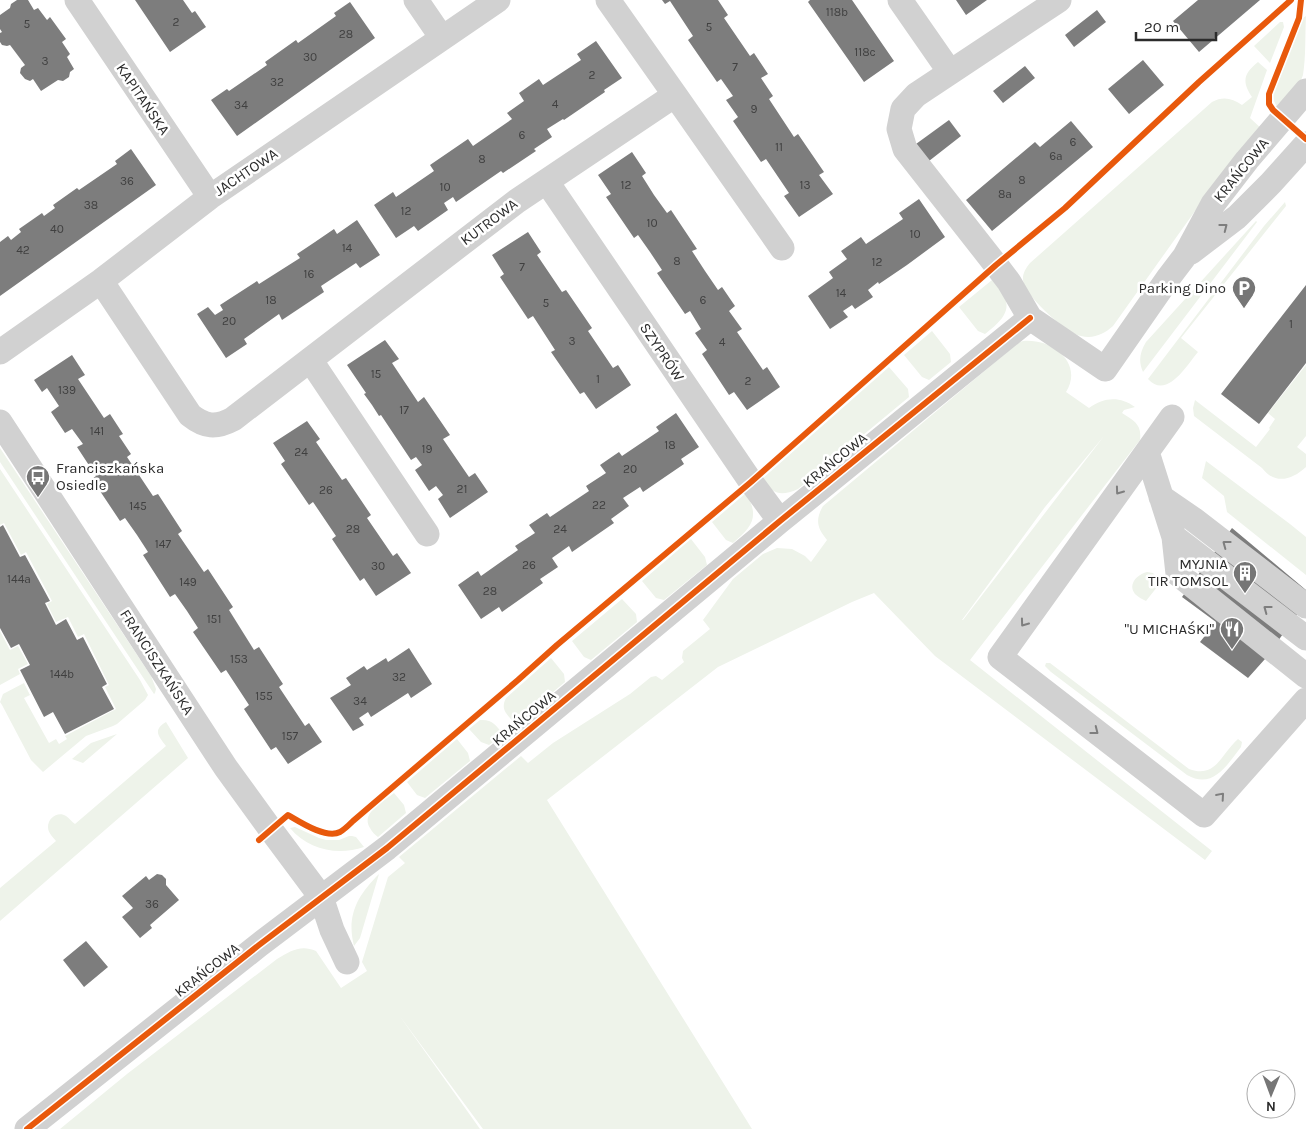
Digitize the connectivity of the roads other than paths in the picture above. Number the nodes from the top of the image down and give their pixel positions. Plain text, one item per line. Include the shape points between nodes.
1 (77, 0) edge
2 (416, 0) edge
3 (498, 0) edge
4 (608, 0) edge
5 (900, 0) edge
6 (1058, 0) edge
7 (442, 38) junction
8 (950, 72) junction
9 (1306, 91) edge
10 (675, 95) junction
11 (1306, 144) edge
12 (547, 182) junction
13 (210, 198) junction
14 (782, 248) dead end
15 (1186, 256) junction
16 (100, 281) junction
17 (1030, 318) junction
18 (0, 352) edge
19 (311, 360) junction
20 (1172, 417) dead end
21 (0, 422) edge
22 (1147, 452) junction
23 (1161, 496) junction
24 (780, 521) junction
25 (428, 534) dead end
26 (1174, 537) junction
27 (1306, 606) edge
28 (1306, 638) edge
29 (1306, 676) edge
30 (1306, 700) edge
31 (321, 897) junction
32 (347, 962) dead end
33 (27, 1129) edge

1 - 13 street, KAPITAŃSKA
2 - 7 street
3 - 7 street, JACHTOWA
4 - 10 street
5 - 8 street
6 - 8 street
7 - 13 street, JACHTOWA
8 - 17 street via 916,95 903,109 899,129 905,149 1009,282
9 - 15 street, KRAŃCOWA via 1213,204
10 - 12 street, KUTROWA
10 - 14 street
15 -> 11 street, KRAŃCOWA via 1237,217
12 - 19 street, KUTROWA via 517,201
12 - 24 street, SZYPRÓW
13 - 16 street, JACHTOWA
15 - 17 street, KRAŃCOWA via 1105,369
16 - 18 street, JACHTOWA
16 - 19 street, KUTROWA via 190,415 202,423 218,425 233,419
17 - 24 street, KRAŃCOWA
19 - 25 street
20 - 22 street
21 - 31 street, FRANCISZKAŃSKA via 226,768
22 - 23 street
22 -> 30 street via 1000,657 1204,815
23 - 26 street
27 -> 23 street
24 - 31 street, KRAŃCOWA via 387,848
28 -> 26 street
26 - 29 street via 1178,574
31 - 32 street, FRANCISZKAŃSKA
31 - 33 street, KRAŃCOWA

